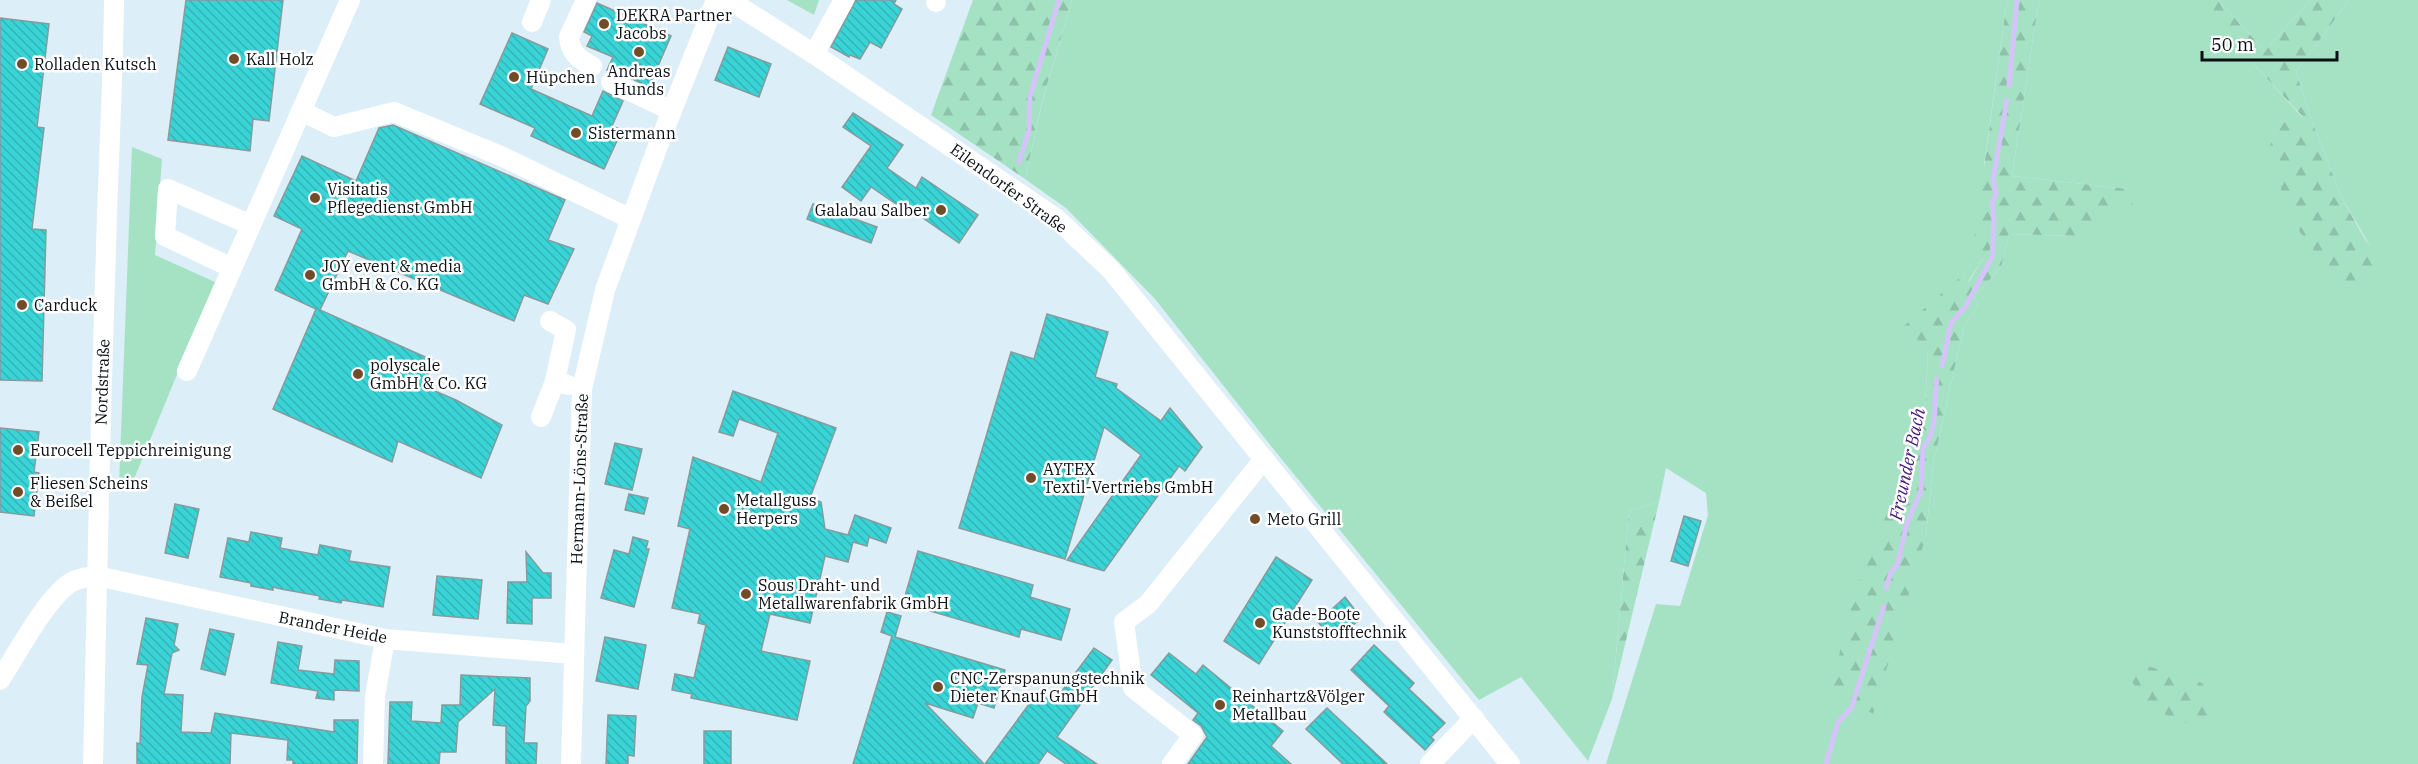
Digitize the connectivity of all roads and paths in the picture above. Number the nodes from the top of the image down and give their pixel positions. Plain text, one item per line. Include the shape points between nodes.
1 (114, 0) edge
2 (350, 0) edge
3 (541, 0) edge
4 (586, 0) edge
5 (716, 0) edge
6 (729, 0) edge
7 (844, 0) edge
8 (532, 22) dead end
9 (814, 54) junction
10 (592, 66) dead end
11 (611, 82) dead end
12 (301, 111) junction
13 (672, 111) junction
14 (631, 219) junction
15 (251, 225) junction
16 (232, 268) junction
17 (550, 321) dead end
18 (187, 371) dead end
19 (555, 381) junction
20 (582, 389) junction
21 (541, 417) dead end
22 (1264, 459) junction
23 (97, 576) junction
24 (385, 639) junction
25 (573, 654) junction
26 (0, 680) edge
27 (1477, 723) junction
28 (93, 764) edge
29 (373, 764) edge
30 (571, 764) edge
31 (1172, 764) edge
32 (1430, 764) edge
33 (1447, 764) edge
34 (1510, 764) edge

1 - 23 street, Nordstraße
2 - 12 street
3 - 8 street
4 - 10 street via 569,42 577,57
5 - 13 street, Hermann-Löns-Straße
6 - 9 street, Eilendorfer Straße
7 - 9 street
9 - 22 street, Eilendorfer Straße via 1057,219 1111,270
11 - 13 street
12 - 14 street via 334,127 394,112 501,156
12 - 15 street
13 - 14 street, Hermann-Löns-Straße
14 - 20 street, Hermann-Löns-Straße via 605,290
15 - 16 street
15 - 16 street via 168,189 165,236
16 - 18 street
17 - 19 street via 566,330
19 - 20 street
19 - 21 street
20 - 25 street, Hermann-Löns-Straße
22 - 27 street, Eilendorfer Straße
22 - 31 street via 1148,604 1124,622 1133,688 1192,735
23 - 24 street, Brander Heide
23 - 26 street via 80,578 62,590
23 - 28 street, Nordstraße
24 - 25 street, Brander Heide
24 - 29 street via 375,696
25 - 30 street, Hermann-Löns-Straße
27 - 32 street
27 - 33 street
27 - 34 street, Eilendorfer Straße

